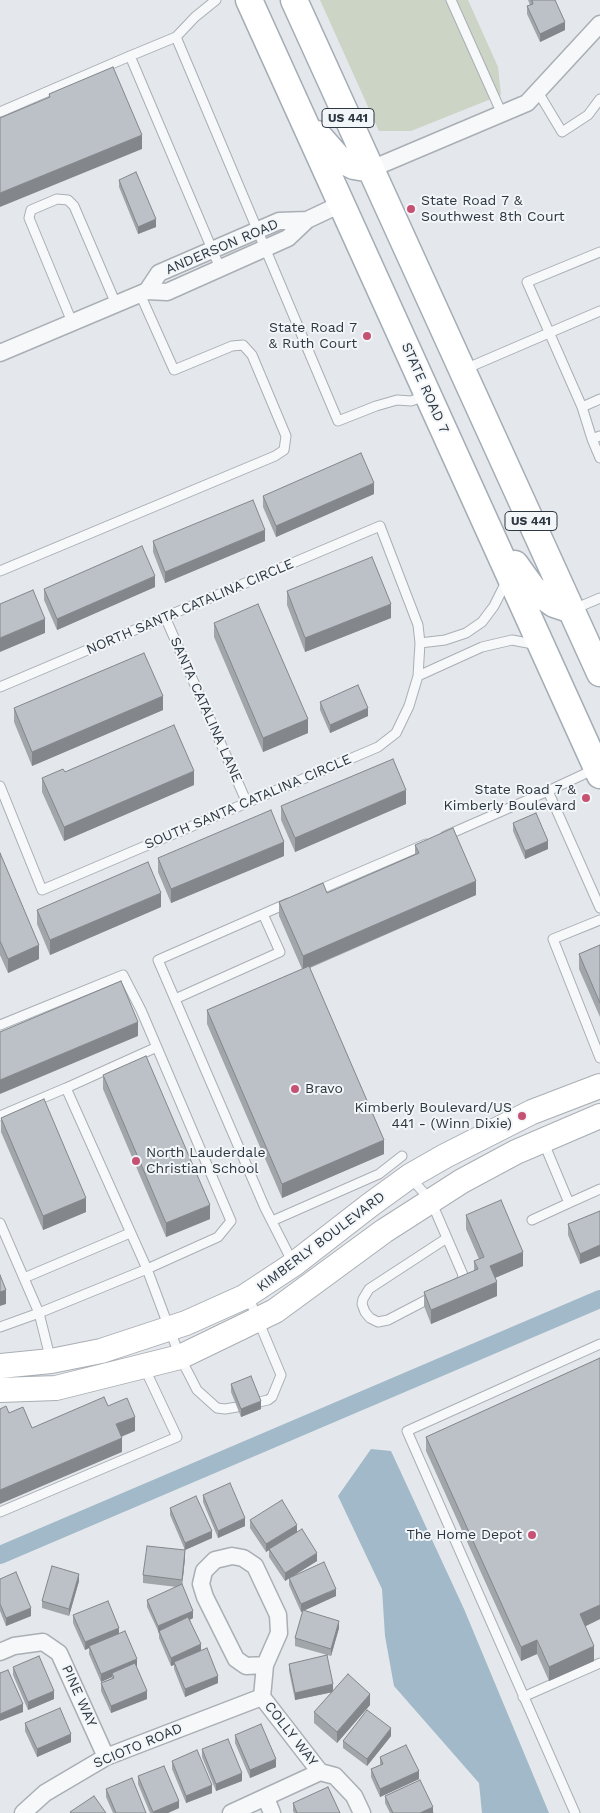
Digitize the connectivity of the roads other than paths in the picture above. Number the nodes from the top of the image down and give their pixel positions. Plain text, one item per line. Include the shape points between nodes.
1 (216, 0) edge
2 (249, 0) edge
3 (294, 0) edge
4 (451, 0) edge
5 (600, 24) edge
6 (176, 37) junction
7 (130, 56) junction
8 (538, 92) junction
9 (600, 99) edge
10 (0, 112) edge
11 (300, 114) junction
12 (502, 114) junction
13 (371, 169) junction
14 (341, 204) junction
15 (307, 220) junction
16 (258, 230) junction
17 (401, 237) junction
18 (266, 248) junction
19 (212, 250) junction
20 (600, 252) edge
21 (220, 268) junction
22 (143, 292) junction
23 (116, 304) junction
24 (600, 311) edge
25 (72, 322) junction
26 (550, 333) junction
27 (2, 348) edge
28 (463, 370) junction
29 (428, 394) junction
30 (600, 399) edge
31 (582, 407) junction
32 (596, 438) edge
33 (600, 458) edge
34 (487, 525) junction
35 (380, 526) joint
36 (0, 571) edge
37 (509, 575) junction
38 (600, 598) edge
39 (572, 610) junction
40 (165, 617) junction
41 (420, 643) junction
42 (542, 646) junction
43 (600, 673) edge
44 (418, 676) junction
45 (0, 687) edge
46 (598, 772) edge
47 (0, 786) edge
48 (548, 792) junction
49 (247, 803) junction
50 (600, 908) edge
51 (263, 914) junction
52 (600, 920) edge
53 (175, 1000) junction
54 (0, 1025) edge
55 (157, 1047) junction
56 (600, 1058) edge
57 (600, 1086) edge
58 (66, 1088) junction
59 (0, 1116) edge
60 (600, 1116) edge
61 (543, 1141) junction
62 (406, 1166) junction
63 (600, 1190) edge
64 (431, 1201) junction
65 (569, 1203) junction
66 (532, 1220) dead end
67 (272, 1221) junction
68 (0, 1223) edge
69 (130, 1233) junction
70 (447, 1238) junction
71 (294, 1264) junction
72 (147, 1269) junction
73 (24, 1278) junction
74 (248, 1295) junction
75 (39, 1313) junction
76 (259, 1319) junction
77 (0, 1327) edge
78 (169, 1328) junction
79 (600, 1344) edge
80 (180, 1357) junction
81 (51, 1361) junction
82 (0, 1366) edge
83 (144, 1367) junction
84 (0, 1390) edge
85 (259, 1402) edge
86 (237, 1407) edge
87 (0, 1512) edge
88 (0, 1652) edge
89 (600, 1663) edge
90 (265, 1665) junction
91 (262, 1697) junction
92 (524, 1697) junction
93 (106, 1757) junction
94 (320, 1772) junction
95 (266, 1798) junction
96 (23, 1813) edge
97 (231, 1813) edge
98 (272, 1813) edge
99 (362, 1813) edge
100 (575, 1813) edge

1 - 6 lane
2 - 11 main road, STATE ROAD 7 / US 441
3 - 13 main road, US 441
4 - 12 lane
5 - 8 street
6 - 7 lane
6 - 16 lane
7 - 10 lane
7 - 19 lane
8 - 9 lane via 562,132 588,115
8 - 12 street via 527,104
11 - 13 main road via 338,158 354,166
11 - 14 main road, STATE ROAD 7 / US 441
12 - 13 street
13 - 17 main road, US 441
14 - 15 street, ANDERSON ROAD
14 - 17 main road via 378,216
14 - 29 main road, STATE ROAD 7 / US 441
15 - 16 street, ANDERSON ROAD via 279,221
15 - 18 street, ANDERSON ROAD via 288,238
16 - 18 lane
16 - 19 street, ANDERSON ROAD
17 - 28 main road, US 441
18 - 21 street, ANDERSON ROAD
18 - 29 lane via 338,421 376,406 397,400 412,402
19 - 21 lane
19 - 22 street, ANDERSON ROAD via 159,273
20 - 26 lane via 527,282
21 - 22 street, ANDERSON ROAD via 167,292
22 - 23 street, ANDERSON ROAD
22 - 36 lane via 174,370 232,346 243,345 252,355 286,436 284,450
23 - 25 street, ANDERSON ROAD
23 - 25 lane via 74,206 68,200 56,199 31,210 29,218
24 - 26 lane
25 - 27 street, ANDERSON ROAD
26 - 28 lane
26 - 31 lane
28 - 39 main road, US 441
29 - 34 main road, STATE ROAD 7 / US 441
30 - 31 lane
31 - 32 lane
32 - 33 lane
34 - 37 main road, STATE ROAD 7 / US 441
34 - 39 main road via 533,589 554,604
35 - 40 lane, NORTH SANTA CATALINA CIRCLE
35 - 41 lane, SOUTH SANTA CATALINA CIRCLE via 418,625
37 - 41 lane via 482,622 452,638
37 - 42 main road, STATE ROAD 7 / US 441
38 - 39 lane
39 - 43 main road, US 441
40 - 45 lane, NORTH SANTA CATALINA CIRCLE
40 - 49 lane, SANTA CATALINA LANE
41 - 44 lane, SOUTH SANTA CATALINA CIRCLE
42 - 44 lane via 512,640 482,647
42 - 46 main road, STATE ROAD 7 / US 441
44 - 49 lane, SOUTH SANTA CATALINA CIRCLE via 409,706 396,732 378,747
46 - 48 lane
47 - 49 lane, SOUTH SANTA CATALINA CIRCLE via 42,890
48 - 50 lane
48 - 51 lane
51 - 53 lane via 280,952
51 - 53 lane via 158,960
52 - 56 lane via 553,939
53 - 67 lane
54 - 55 lane via 123,975
55 - 58 lane
55 - 72 lane via 231,1221 218,1237
57 - 62 street, KIMBERLY BOULEVARD via 532,1112 445,1156
58 - 59 lane
58 - 69 lane
60 - 61 street, KIMBERLY BOULEVARD
61 - 64 street, KIMBERLY BOULEVARD via 470,1176
61 - 65 lane
62 - 64 lane
62 - 67 lane via 379,1174
62 - 71 street, KIMBERLY BOULEVARD via 370,1205
63 - 65 lane
64 - 70 lane
64 - 76 street, KIMBERLY BOULEVARD
65 - 66 lane
67 - 71 lane
68 - 73 lane
69 - 72 lane
69 - 73 lane
70 - 70 lane via 463,1275 461,1282 388,1320 378,1322 370,1318 362,1304 369,1289
71 - 74 street, KIMBERLY BOULEVARD
72 - 75 lane
72 - 78 lane
73 - 75 lane
74 - 76 lane
74 - 78 street, KIMBERLY BOULEVARD
75 - 77 lane
75 - 81 lane
76 - 80 street, KIMBERLY BOULEVARD
76 - 85 lane via 281,1374 272,1397
78 - 80 lane
78 - 81 street, KIMBERLY BOULEVARD via 101,1351
79 - 92 lane via 406,1431
80 - 83 street, KIMBERLY BOULEVARD
80 - 86 lane via 197,1390 211,1404 225,1409
81 - 82 street, KIMBERLY BOULEVARD
83 - 84 street, KIMBERLY BOULEVARD via 56,1388
83 - 87 lane via 177,1437
88 - 93 street, PINE WAY via 14,1646 43,1642 59,1652
89 - 92 lane
90 - 90 street, COLLY WAY via 278,1633 278,1615 254,1566 243,1558 232,1556 215,1560 204,1571 201,1584 205,1596 236,1659 246,1666
90 - 91 street, COLLY WAY
91 - 93 street, SCIOTO ROAD
91 - 94 street, COLLY WAY
92 - 100 lane
93 - 96 street, SCIOTO ROAD via 45,1793
94 - 95 street
94 - 99 street, COLLY WAY via 335,1776 354,1796
95 - 97 street
95 - 98 street

